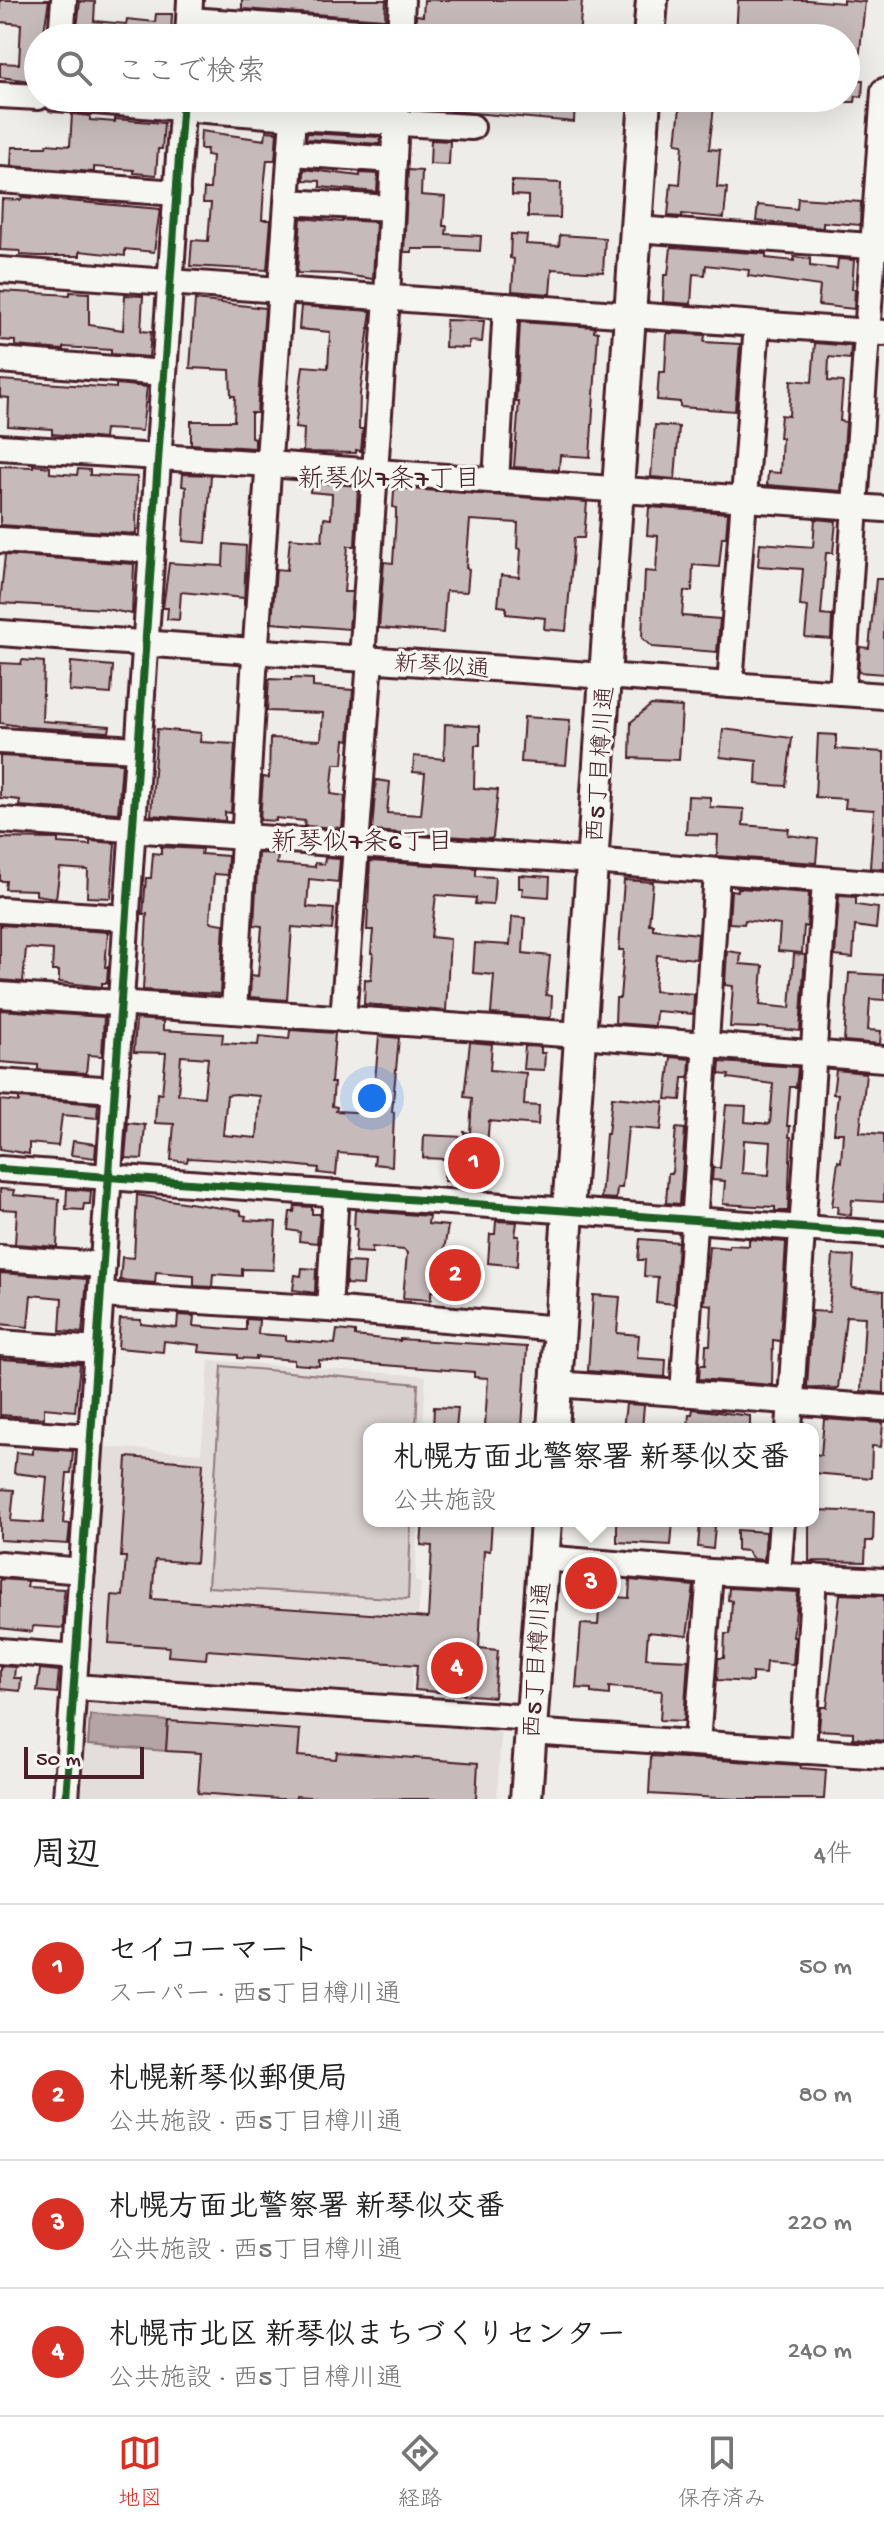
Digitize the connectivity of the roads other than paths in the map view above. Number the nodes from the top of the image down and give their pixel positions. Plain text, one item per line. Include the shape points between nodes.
1 (64, 0) edge
2 (402, 0) edge
3 (652, 0) edge
4 (189, 19) edge
5 (62, 24) edge
6 (251, 24) edge
7 (401, 24) edge
8 (650, 24) edge
9 (884, 91) edge
10 (0, 95) edge
11 (24, 96) edge
12 (182, 112) edge
13 (254, 112) edge
14 (396, 112) edge
15 (644, 112) edge
16 (293, 117) junction
17 (395, 123) junction
18 (472, 127) dead end
19 (291, 153) junction
20 (882, 159) edge
21 (394, 160) junction
22 (0, 180) edge
23 (177, 193) junction
24 (288, 202) junction
25 (391, 208) junction
26 (636, 229) junction
27 (879, 247) edge
28 (0, 270) edge
29 (170, 283) junction
30 (281, 290) junction
31 (387, 298) junction
32 (506, 306) junction
33 (630, 313) junction
34 (757, 324) junction
35 (875, 332) edge
36 (0, 360) edge
37 (164, 373) junction
38 (0, 447) edge
39 (159, 458) junction
40 (268, 464) junction
41 (375, 472) junction
42 (496, 481) junction
43 (618, 489) junction
44 (744, 499) junction
45 (854, 507) junction
46 (884, 509) edge
47 (0, 540) edge
48 (152, 550) junction
49 (0, 633) edge
50 (146, 643) junction
51 (255, 651) junction
52 (366, 659) junction
53 (605, 676) junction
54 (730, 685) junction
55 (842, 693) junction
56 (884, 696) edge
57 (0, 741) edge
58 (137, 749) junction
59 (0, 820) edge
60 (133, 830) junction
61 (245, 838) junction
62 (356, 846) junction
63 (592, 861) junction
64 (717, 872) junction
65 (825, 881) junction
66 (884, 884) edge
67 (0, 910) edge
68 (127, 918) junction
69 (0, 995) edge
70 (121, 1003) junction
71 (234, 1011) junction
72 (343, 1019) junction
73 (580, 1035) junction
74 (706, 1046) junction
75 (816, 1054) junction
76 (884, 1059) edge
77 (0, 1082) edge
78 (115, 1090) junction
79 (0, 1169) edge
80 (109, 1176) junction
81 (336, 1193) junction
82 (567, 1210) junction
83 (693, 1221) junction
84 (802, 1228) junction
85 (884, 1234) edge
86 (0, 1258) edge
87 (103, 1265) junction
88 (101, 1295) junction
89 (329, 1309) junction
90 (559, 1329) junction
91 (0, 1343) edge
92 (97, 1350) junction
93 (556, 1384) junction
94 (683, 1394) junction
95 (791, 1401) junction
96 (884, 1408) edge
97 (553, 1423) edge
98 (789, 1423) edge
99 (0, 1431) edge
100 (91, 1437) junction
101 (546, 1527) edge
102 (782, 1527) edge
103 (543, 1558) junction
104 (0, 1564) edge
105 (82, 1571) junction
106 (710, 1572) junction
107 (778, 1574) junction
108 (814, 1577) junction
109 (884, 1581) edge
110 (0, 1651) edge
111 (76, 1657) junction
112 (74, 1687) junction
113 (531, 1725) junction
114 (697, 1743) junction
115 (803, 1751) junction
116 (884, 1756) edge
117 (66, 1799) edge
118 (526, 1799) edge

1 - 5 street
2 - 7 street
3 - 8 main road
4 - 6 street
9 - 20 street
10 - 11 street
12 - 23 street
13 - 16 street
14 - 17 street
15 - 26 main road, 西5丁目樽川通
16 - 17 street
16 - 19 street
17 - 18 street
17 - 21 street
19 - 21 street
19 - 24 street
20 - 27 street
21 - 25 street
22 - 23 street
23 - 29 street
24 - 25 street
24 - 30 street
25 - 31 street
26 - 27 street
26 - 33 main road, 西5丁目樽川通
27 - 35 street
28 - 29 street
29 - 30 street
29 - 37 street
30 - 31 street
30 - 40 street
31 - 32 street
31 - 41 street
32 - 33 street
32 - 42 street
33 - 34 street
33 - 43 main road, 西5丁目樽川通
34 - 35 street
34 - 44 street
35 - 45 street
36 - 37 street
37 - 39 street
38 - 39 street
39 - 40 street
39 - 48 street
40 - 41 street
40 - 51 street
41 - 42 street
41 - 52 street
42 - 43 street
43 - 44 street
43 - 53 main road, 西5丁目樽川通
44 - 45 street
44 - 54 street
45 - 46 street
45 - 55 street
47 - 48 street
48 - 50 street
49 - 50 street, 新琴似通
50 - 51 street, 新琴似通
50 - 58 street
51 - 52 street, 新琴似通
51 - 61 street
52 - 53 street, 新琴似通
52 - 62 street
53 - 54 street, 新琴似通
53 - 63 main road, 西5丁目樽川通
54 - 55 street, 新琴似通
55 - 56 street, 新琴似通
57 - 58 street
58 - 60 street
59 - 60 street
60 - 61 street
60 - 68 street
61 - 62 street
61 - 71 street
62 - 63 street
62 - 72 street
63 - 64 street
63 - 73 main road, 西5丁目樽川通
64 - 65 street
64 - 74 street
65 - 66 street
65 - 75 street
67 - 68 street
68 - 70 street
69 - 70 street
70 - 71 street
70 - 78 street
71 - 72 street
72 - 73 street
73 - 74 street
73 - 82 main road, 西5丁目樽川通
74 - 75 street
74 - 83 street
75 - 76 street
75 - 84 street
77 - 78 street
78 - 80 street
79 - 80 street
80 - 81 street
80 - 87 street
81 - 82 street
81 - 89 street
82 - 83 street
82 - 90 main road, 西5丁目樽川通
83 - 84 street
83 - 94 street
84 - 85 street
84 - 95 street
86 - 87 street
87 - 88 street
88 - 89 street
88 - 92 street
89 - 90 street
90 - 93 main road, 西5丁目樽川通
91 - 92 street
92 - 100 street
93 - 94 street
93 - 97 main road, 西5丁目樽川通
94 - 95 street
95 - 96 street
95 - 98 street
99 - 100 street
100 - 105 street
101 - 103 main road, 西5丁目樽川通
102 - 107 street
103 - 106 street
103 - 113 main road, 西5丁目樽川通
104 - 105 street
105 - 111 street
106 - 107 street
106 - 114 street
107 - 108 street
108 - 109 street
108 - 115 street
110 - 111 street
111 - 112 street
112 - 113 street
112 - 117 street
113 - 114 street
113 - 118 main road, 西5丁目樽川通
114 - 115 street
115 - 116 street

